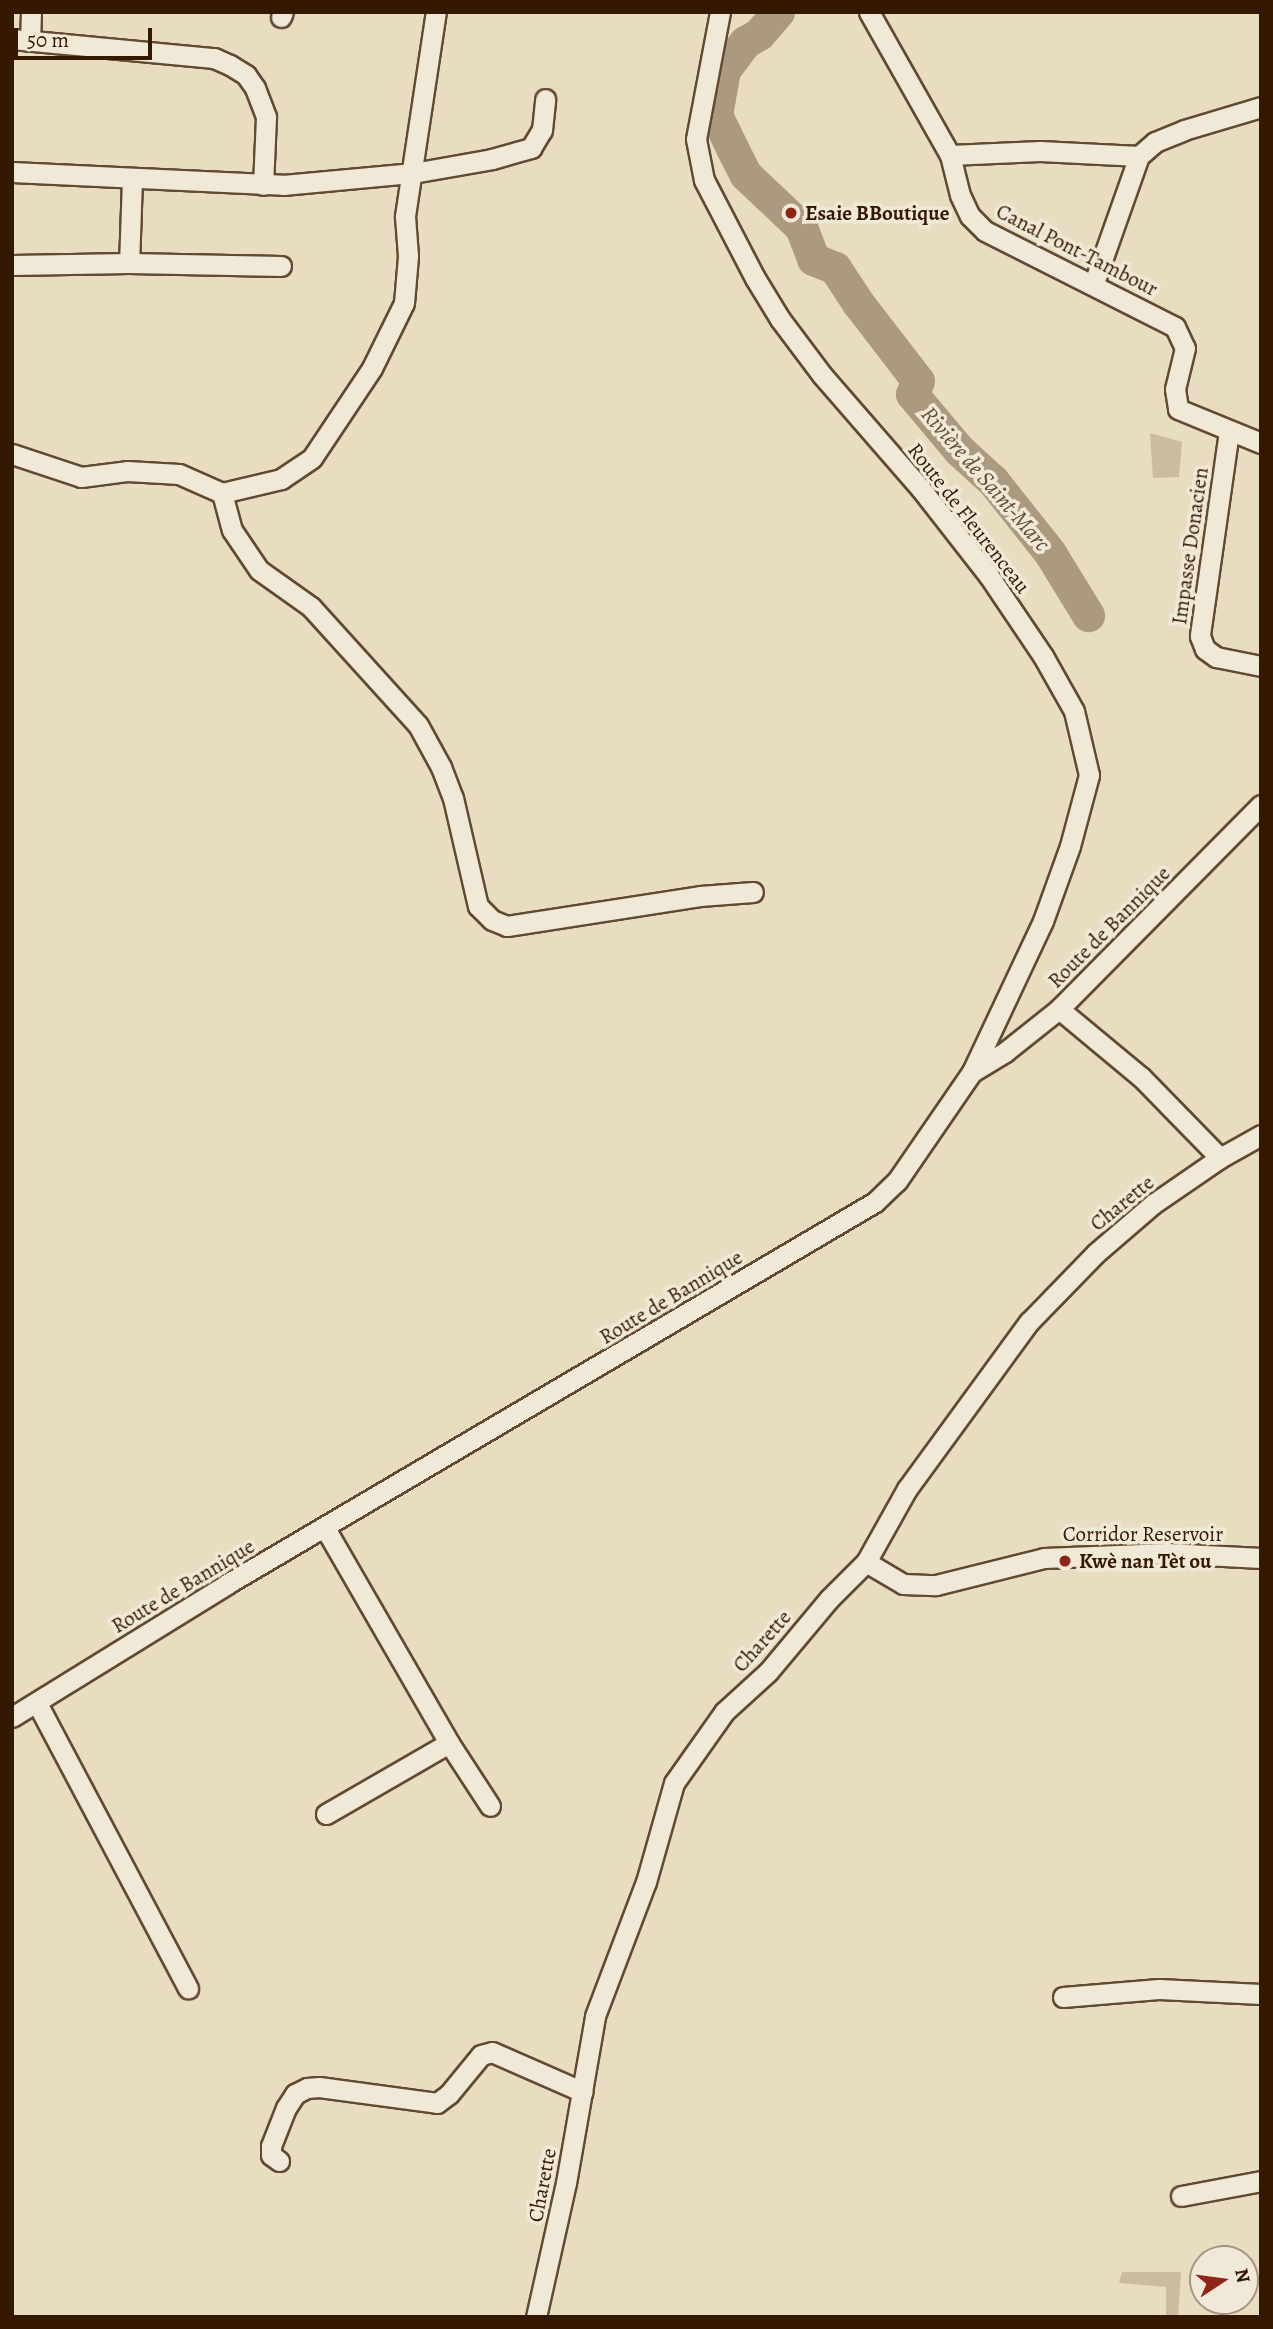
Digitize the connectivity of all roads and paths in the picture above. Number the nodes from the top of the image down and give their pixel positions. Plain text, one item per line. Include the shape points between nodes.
1 (31, 12) edge
2 (436, 12) edge
3 (720, 12) edge
4 (869, 12) edge
5 (21, 40) edge
6 (545, 99) dead end
7 (1261, 107) edge
8 (950, 155) junction
9 (1139, 156) junction
10 (12, 172) edge
11 (413, 173) junction
12 (132, 179) junction
13 (263, 185) junction
14 (129, 263) junction
15 (12, 265) edge
16 (281, 266) dead end
17 (1094, 283) junction
18 (1229, 432) junction
19 (1261, 443) edge
20 (12, 454) edge
21 (222, 493) junction
22 (1261, 666) edge
23 (1261, 805) edge
24 (752, 892) dead end
25 (1059, 1009) junction
26 (972, 1072) junction
27 (1261, 1135) edge
28 (1220, 1158) junction
29 (326, 1528) junction
30 (1261, 1558) edge
31 (866, 1562) junction
32 (37, 1703) junction
33 (12, 1717) edge
34 (449, 1744) junction
35 (491, 1807) dead end
36 (326, 1814) dead end
37 (188, 1988) dead end
38 (1261, 1994) edge
39 (1063, 1997) dead end
40 (583, 2092) junction
41 (279, 2161) dead end
42 (1261, 2181) edge
43 (1181, 2196) dead end
44 (536, 2317) edge

1 - 5 street
2 - 11 street
3 - 26 street, Route de Fleurenceau via 696,139 704,180 780,319 989,576 1074,711 1089,775 1073,835 1043,921
4 - 8 street, Canal Pont-Tambour
5 - 13 street via 214,58 230,65 250,82 266,117
6 - 11 street via 542,130 531,148
7 - 9 street via 1155,142
8 - 9 street via 1040,151
8 - 17 street, Canal Pont-Tambour via 960,195 985,232
9 - 17 street
10 - 12 street
11 - 13 street
11 - 21 street via 405,216 404,303 372,368 312,458 281,479
12 - 13 street
12 - 14 street
14 - 15 street
14 - 16 street
17 - 18 street, Canal Pont-Tambour via 1175,327 1185,348 1175,389 1178,409
18 - 19 street, Canal Pont-Tambour
18 - 22 street, Impasse Donacien via 1200,636 1205,649 1216,657
20 - 21 street via 82,477 127,471 179,474
21 - 24 street via 232,530 258,570 311,607 418,725 453,798 478,906 492,920 507,926
23 - 25 street, Route de Bannique
25 - 26 street, Route de Bannique via 1006,1052
25 - 28 street via 1141,1077
26 - 29 street, Route de Bannique via 897,1181 875,1202
27 - 28 street, Charette
28 - 31 street, Charette via 1153,1204 1096,1253 1029,1322 907,1489
29 - 32 street, Route de Bannique
29 - 34 street
30 - 31 street, Corridor Reservoir via 1167,1553 1044,1558 936,1585 903,1584
31 - 40 street, Charette via 768,1672 724,1712 674,1783 646,1882 595,2016
32 - 33 street, Route de Bannique
32 - 37 street
34 - 35 street
34 - 36 street
38 - 39 street via 1159,1989
40 - 41 street via 492,2052 481,2055 438,2103 307,2088 295,2094 286,2108 271,2146 271,2155
40 - 44 street, Charette
42 - 43 street

